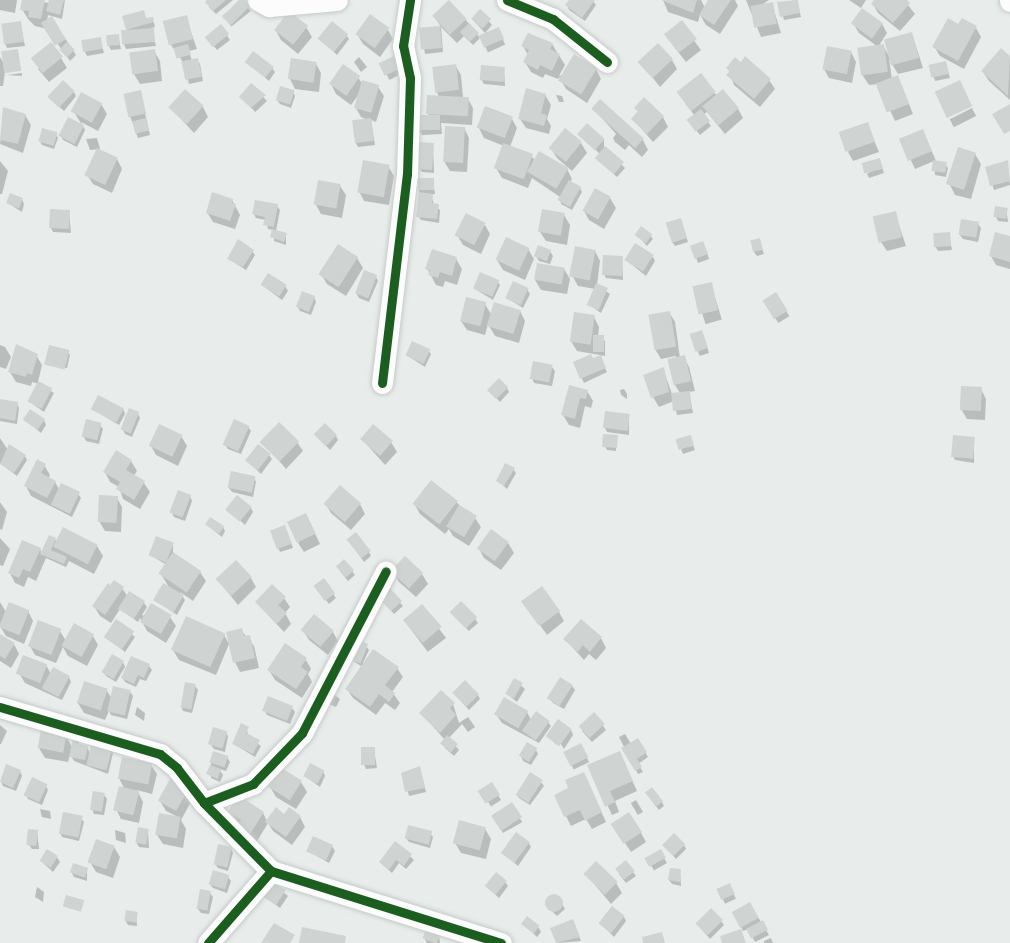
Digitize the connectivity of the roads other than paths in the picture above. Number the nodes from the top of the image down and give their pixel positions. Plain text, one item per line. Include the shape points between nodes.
1 (258, 0) edge
2 (337, 0) edge
3 (410, 0) edge
4 (507, 0) edge
5 (607, 61) dead end
6 (382, 383) dead end
7 (386, 571) dead end
8 (0, 707) edge
9 (204, 803) junction
10 (271, 871) junction
11 (208, 943) edge
12 (501, 943) edge

1 - 2 street via 268,6
3 - 6 street via 403,46 410,78 407,174
4 - 5 street via 553,19
7 - 9 street via 302,733 253,785
8 - 9 street via 160,754
9 - 10 street
10 - 11 street
10 - 12 street

